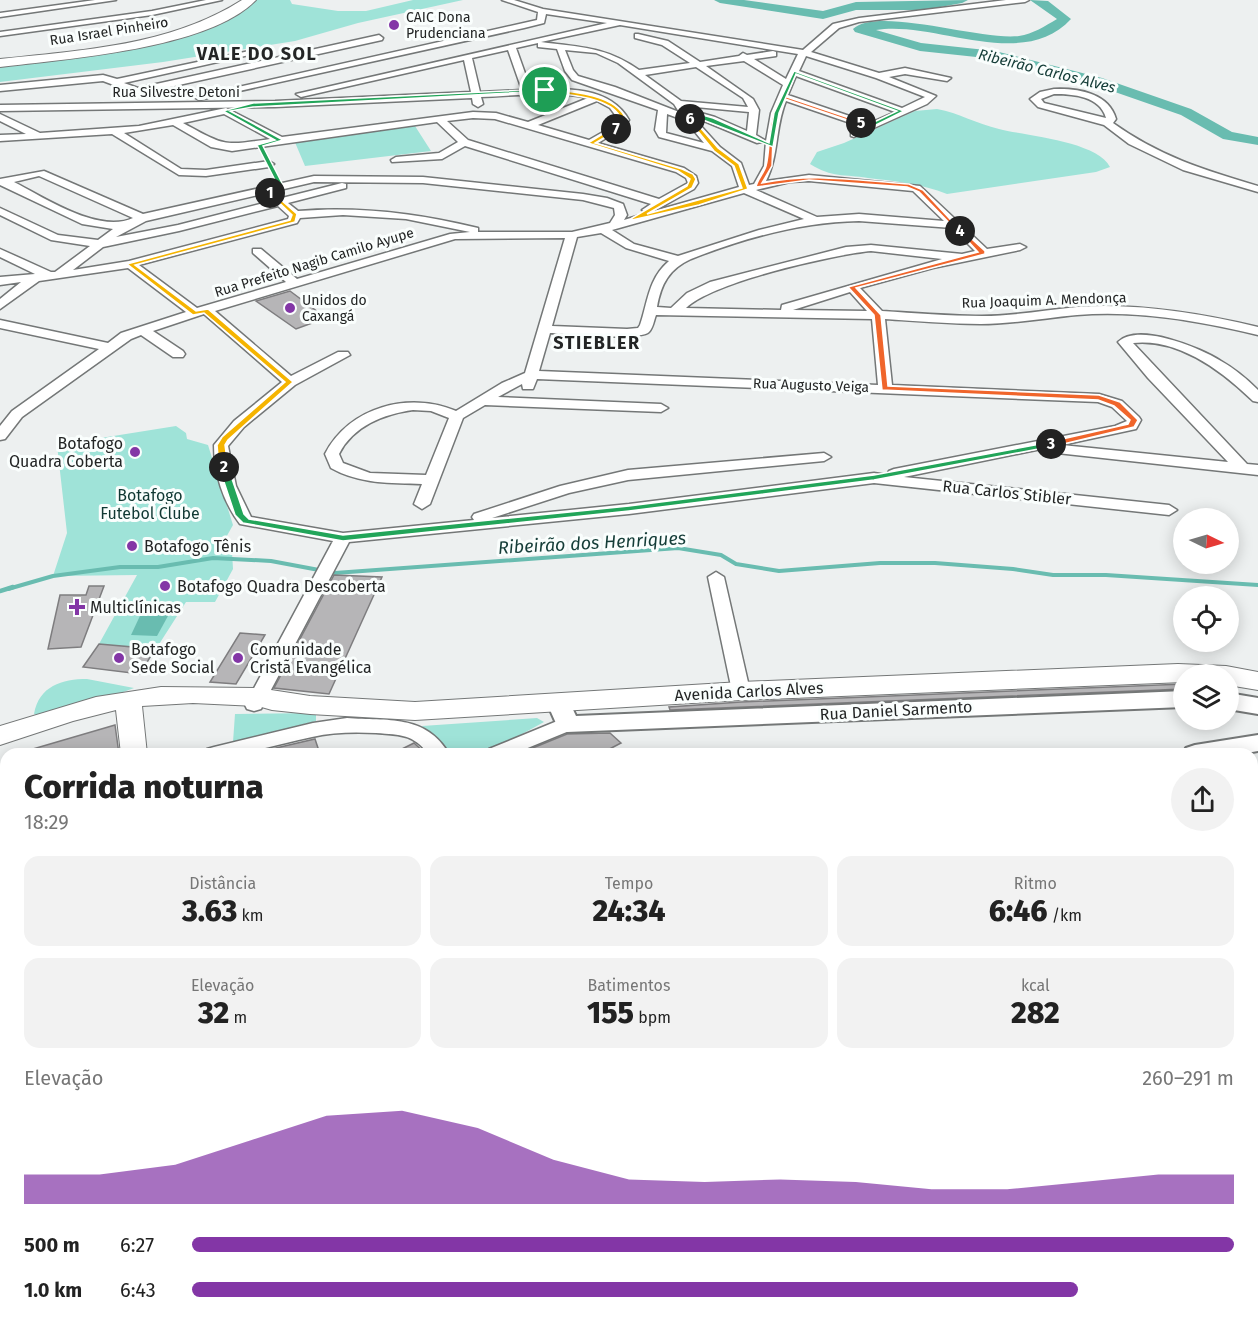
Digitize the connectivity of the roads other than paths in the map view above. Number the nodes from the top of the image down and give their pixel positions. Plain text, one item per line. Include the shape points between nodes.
1 (112, 0) edge
2 (218, 0) edge
3 (250, 0) edge
4 (507, 0) edge
5 (1025, 0) edge
6 (0, 15) edge
7 (541, 16) junction
8 (621, 22) junction
9 (591, 29) junction
10 (361, 32) dead end
11 (0, 34) edge
12 (711, 38) junction
13 (528, 43) junction
14 (511, 46) junction
15 (560, 47) junction
16 (267, 50) dead end
17 (789, 51) junction
18 (804, 53) junction
19 (246, 54) junction
20 (394, 54) junction
21 (467, 56) junction
22 (745, 57) junction
23 (0, 63) edge
24 (262, 63) junction
25 (698, 64) junction
26 (794, 72) junction
27 (638, 73) junction
28 (879, 76) junction
29 (947, 78) dead end
30 (369, 79) junction
31 (115, 81) junction
32 (789, 85) junction
33 (0, 90) edge
34 (527, 91) junction
35 (476, 94) junction
36 (784, 97) junction
37 (427, 98) junction
38 (596, 98) junction
39 (371, 99) junction
40 (677, 102) junction
41 (171, 104) junction
42 (253, 105) junction
43 (0, 108) edge
44 (663, 110) junction
45 (754, 110) junction
46 (226, 111) junction
47 (901, 111) junction
48 (481, 115) junction
49 (687, 115) junction
50 (3, 120) edge
51 (177, 123) junction
52 (1107, 123) junction
53 (530, 125) junction
54 (870, 126) junction
55 (375, 127) junction
56 (116, 132) junction
57 (854, 134) dead end
58 (751, 135) junction
59 (39, 136) junction
60 (0, 138) edge
61 (280, 140) junction
62 (464, 142) junction
63 (591, 143) junction
64 (260, 145) junction
65 (771, 146) junction
66 (716, 150) junction
67 (396, 160) dead end
68 (269, 164) junction
69 (370, 178) junction
70 (2, 182) edge
71 (280, 185) junction
72 (758, 186) junction
73 (266, 189) junction
74 (745, 189) junction
75 (1258, 189) edge
76 (279, 202) junction
77 (660, 203) junction
78 (0, 211) edge
79 (295, 215) junction
80 (142, 218) junction
81 (634, 219) junction
82 (815, 220) junction
83 (954, 225) junction
84 (123, 227) junction
85 (609, 227) junction
86 (492, 234) junction
87 (572, 235) junction
88 (101, 244) junction
89 (1020, 247) dead end
90 (257, 251) dead end
91 (0, 252) edge
92 (983, 252) junction
93 (961, 257) junction
94 (678, 260) junction
95 (130, 264) junction
96 (47, 276) junction
97 (0, 281) edge
98 (294, 283) junction
99 (852, 287) junction
100 (0, 305) edge
101 (649, 311) junction
102 (675, 311) junction
103 (200, 312) junction
104 (773, 312) junction
105 (878, 315) junction
106 (0, 324) edge
107 (544, 329) junction
108 (142, 330) junction
109 (1258, 331) edge
110 (109, 347) junction
111 (178, 354) dead end
112 (343, 355) dead end
113 (531, 375) junction
114 (290, 382) junction
115 (885, 388) junction
116 (1258, 398) edge
117 (482, 401) junction
118 (524, 402) junction
119 (661, 408) dead end
120 (0, 410) edge
121 (17, 414) junction
122 (457, 416) junction
123 (0, 436) edge
124 (1040, 447) junction
125 (824, 458) dead end
126 (1242, 468) junction
127 (1258, 470) edge
128 (874, 478) junction
129 (431, 480) junction
130 (422, 504) dead end
131 (1169, 510) dead end
132 (447, 528) junction
133 (343, 538) junction
134 (716, 577) dead end
135 (1173, 673) edge
136 (1239, 677) edge
137 (1258, 681) edge
138 (741, 691) junction
139 (1173, 699) edge
140 (261, 701) junction
141 (1239, 703) edge
142 (1258, 706) edge
143 (129, 707) junction
144 (563, 713) junction
145 (0, 736) edge
146 (1258, 743) edge
147 (6, 748) edge
148 (133, 748) edge
149 (246, 748) edge
150 (434, 748) edge
151 (506, 748) edge
152 (1229, 748) edge

1 - 6 street
2 - 11 street
3 - 23 main road, Rua Israel Pinheiro via 222,19 174,36
4 - 7 street
5 - 18 street via 845,23 826,33
7 - 8 street
7 - 20 street
8 - 9 street
8 - 12 street
9 - 13 street
9 - 25 street via 656,39
10 - 24 street via 379,38
12 - 17 street
12 - 22 street
13 - 14 street
13 - 15 street
14 - 21 street
14 - 34 street
15 - 27 street via 606,53
15 - 44 street via 575,78
16 - 19 street
17 - 18 street
17 - 22 street
18 - 26 street
18 - 28 street
19 - 24 street
19 - 31 street
20 - 37 street
20 - 41 street
21 - 35 street
21 - 37 street
22 - 25 street
22 - 32 street
24 - 31 street via 131,91
25 - 27 street
25 - 45 street via 746,96
26 - 32 street
26 - 47 street
27 - 40 street
28 - 29 street via 905,71
28 - 47 street via 929,95 924,102
30 - 37 street
30 - 39 street
30 - 42 street
31 - 33 street
32 - 36 street
34 - 35 street, Rua Silvestre Detoni
34 - 38 street, Rua Silvestre Detoni via 574,92
35 - 37 street, Rua Silvestre Detoni
35 - 48 street
36 - 54 street
36 - 65 street via 776,113
37 - 39 street, Rua Silvestre Detoni
37 - 48 street
37 - 55 street
37 - 62 street
38 - 53 street
38 - 63 street, Rua Silvestre Detoni via 614,107 624,120 621,126
39 - 42 street, Rua Silvestre Detoni via 320,106
39 - 55 street
40 - 45 street
40 - 49 street
41 - 42 street, Rua Silvestre Detoni
41 - 43 street, Rua Silvestre Detoni
42 - 46 street
44 - 49 street
44 - 66 street via 662,135
45 - 58 street
46 - 51 street
46 - 61 street
47 - 54 street
48 - 53 street
49 - 58 street
49 - 66 street
50 - 59 street
51 - 56 street
51 - 64 street via 220,147
52 - 52 street via 1050,108 1035,99 1056,90 1090,98 1107,107 1111,119
52 - 75 street via 1157,155
53 - 63 street
54 - 57 street
55 - 61 street via 321,129
56 - 59 street
56 - 68 street via 179,172 206,173
58 - 65 street
59 - 60 street
61 - 64 street
62 - 67 street via 442,156
62 - 77 street
63 - 77 street via 691,176 690,187
64 - 68 street
65 - 72 street via 769,166
66 - 74 street via 737,165
68 - 71 street
69 - 71 street via 314,179
69 - 76 street
69 - 85 street via 483,185 593,198 614,203 621,209
70 - 80 street via 42,173
70 - 84 street via 86,222
71 - 73 street
72 - 74 street
72 - 83 street via 809,178 916,188
73 - 76 street
73 - 80 street
74 - 81 street
74 - 82 street
76 - 79 street
76 - 88 street
77 - 81 street
78 - 88 street via 55,237
79 - 86 street via 385,211
79 - 95 street via 293,221 284,224
80 - 84 street
81 - 85 street, Rua Prefeito Nagib Camilo Ayupe
82 - 83 street via 858,218
82 - 94 street via 748,236
83 - 92 street
84 - 88 street
85 - 87 street, Rua Prefeito Nagib Camilo Ayupe
85 - 94 street via 630,246
86 - 87 street, Rua Prefeito Nagib Camilo Ayupe
86 - 98 street, Rua Prefeito Nagib Camilo Ayupe via 454,236
87 - 107 street
88 - 96 street
89 - 92 street
90 - 98 street
91 - 96 street
92 - 93 street
93 - 99 street
93 - 102 street via 871,248 846,250 714,285 691,296
94 - 101 street via 655,286
95 - 96 street
95 - 103 street
96 - 97 street
96 - 100 street
98 - 103 street, Rua Prefeito Nagib Camilo Ayupe
99 - 104 street
99 - 105 street
101 - 102 street, Rua Joaquim A. Mendonça
101 - 107 street via 645,329 640,332
102 - 104 street, Rua Joaquim A. Mendonça
103 - 108 street, Rua Prefeito Nagib Camilo Ayupe
103 - 114 street
104 - 105 street, Rua Joaquim A. Mendonça
105 - 109 street, Rua Joaquim A. Mendonça via 981,320 1078,311 1140,312 1200,317
105 - 115 street
106 - 110 street
107 - 113 street
108 - 110 street, Rua Prefeito Nagib Camilo Ayupe
108 - 111 street
110 - 121 street, Rua Prefeito Nagib Camilo Ayupe
112 - 114 street
113 - 115 street, Rua Augusto Veiga
113 - 117 street
113 - 118 street
114 - 133 street, Rua Carlos Stibler via 239,424 221,445 221,460 233,496 246,521
115 - 124 street, Rua Augusto Veiga via 1099,398 1112,401 1134,420 1131,426
116 - 126 street via 1206,356 1147,339 1125,343
117 - 118 street
117 - 122 street
118 - 119 street
120 - 121 street
121 - 123 street, Rua Prefeito Nagib Camilo Ayupe
122 - 129 street
122 - 129 street via 425,406 384,413 345,433 332,454 336,465 352,473
124 - 126 street
124 - 128 street
125 - 132 street via 684,468 605,479
126 - 127 street
128 - 131 street, Rua Carlos Stibler
128 - 132 street, Rua Carlos Stibler
129 - 130 street
132 - 133 street, Rua Carlos Stibler
133 - 140 street
134 - 138 street
135 - 138 main road, Avenida Carlos Alves
136 - 137 main road, Avenida Carlos Alves
138 - 144 main road, Avenida Carlos Alves
139 - 144 street, Rua Daniel Sarmento via 609,723
140 - 143 main road, Avenida Carlos Alves via 187,708
140 - 144 main road, Avenida Carlos Alves via 415,711
141 - 142 street
143 - 145 main road
143 - 147 main road
143 - 148 main road
144 - 151 street
146 - 152 street
149 - 150 street via 347,725 410,729

